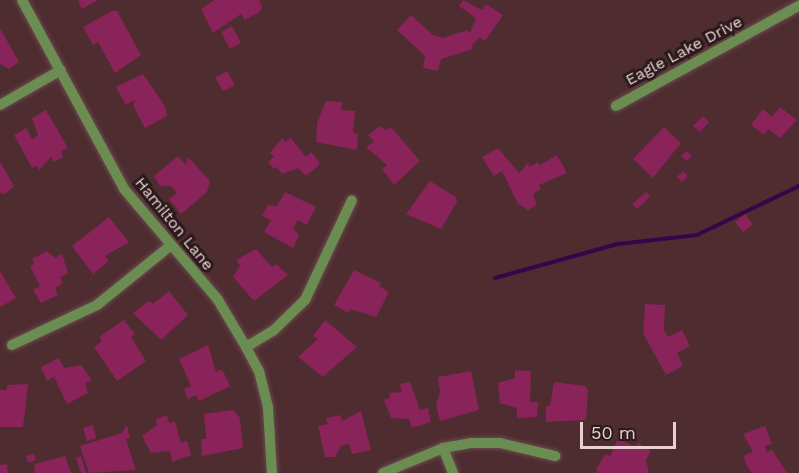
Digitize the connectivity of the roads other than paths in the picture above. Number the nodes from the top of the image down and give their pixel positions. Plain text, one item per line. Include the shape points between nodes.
1 (22, 0) edge
2 (799, 6) edge
3 (61, 70) junction
4 (0, 105) edge
5 (616, 106) dead end
6 (352, 200) dead end
7 (170, 246) junction
8 (12, 345) dead end
9 (246, 347) junction
10 (443, 448) junction
11 (555, 456) dead end
12 (272, 473) edge
13 (383, 473) edge
14 (453, 473) edge

1 - 3 street, Hamilton Lane
2 - 5 street, Eagle Lake Drive
3 - 4 street
3 - 7 street, Hamilton Lane via 124,189
6 - 9 street via 305,300 273,331
7 - 8 street via 97,305
7 - 9 street, Hamilton Lane via 218,300
9 - 12 street, Hamilton Lane via 259,371 268,408
10 - 11 street via 500,443
10 - 13 street
10 - 14 street

